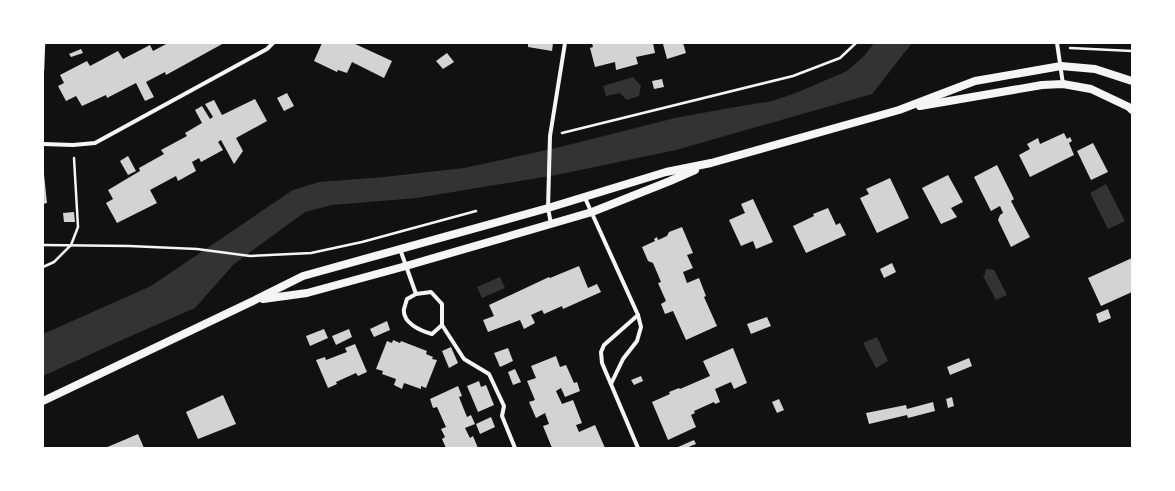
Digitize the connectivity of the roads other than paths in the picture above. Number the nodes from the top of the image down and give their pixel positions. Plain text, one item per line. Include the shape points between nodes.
1 (273, 43) edge
2 (565, 43) edge
3 (1057, 45) edge
4 (1061, 66) junction
5 (1132, 81) edge
6 (1063, 84) junction
7 (899, 110) junction
8 (1132, 110) edge
9 (43, 144) edge
10 (711, 163) junction
11 (585, 198) junction
12 (548, 208) junction
13 (592, 212) junction
14 (551, 224) junction
15 (400, 249) junction
16 (406, 266) junction
17 (416, 294) junction
18 (255, 300) junction
19 (638, 315) junction
20 (442, 325) junction
21 (611, 384) junction
22 (43, 401) edge
23 (515, 448) edge
24 (638, 448) edge

1 - 9 street via 267,49 95,143
2 - 12 street via 550,136
3 - 4 street
4 - 5 main road via 1095,69
4 - 6 street
4 - 7 main road via 975,81
6 - 7 main road via 1042,84
6 - 8 main road via 1091,89
7 - 10 main road
10 - 11 main road via 666,172
10 - 13 main road
11 - 12 main road
11 - 13 street
12 - 14 street
12 - 15 main road
13 - 14 main road
13 - 19 street
14 - 16 main road
15 - 16 street
15 - 18 main road via 303,276
16 - 17 street
16 - 18 main road via 307,293
17 - 20 street via 432,292 442,304
17 - 20 street via 407,299 404,310 408,322 432,334
18 - 22 main road
19 - 21 street via 641,326 637,341 623,359
19 - 21 street via 604,345 601,352 602,363
20 - 23 street via 464,360 489,374 504,406 502,416
21 - 24 street

